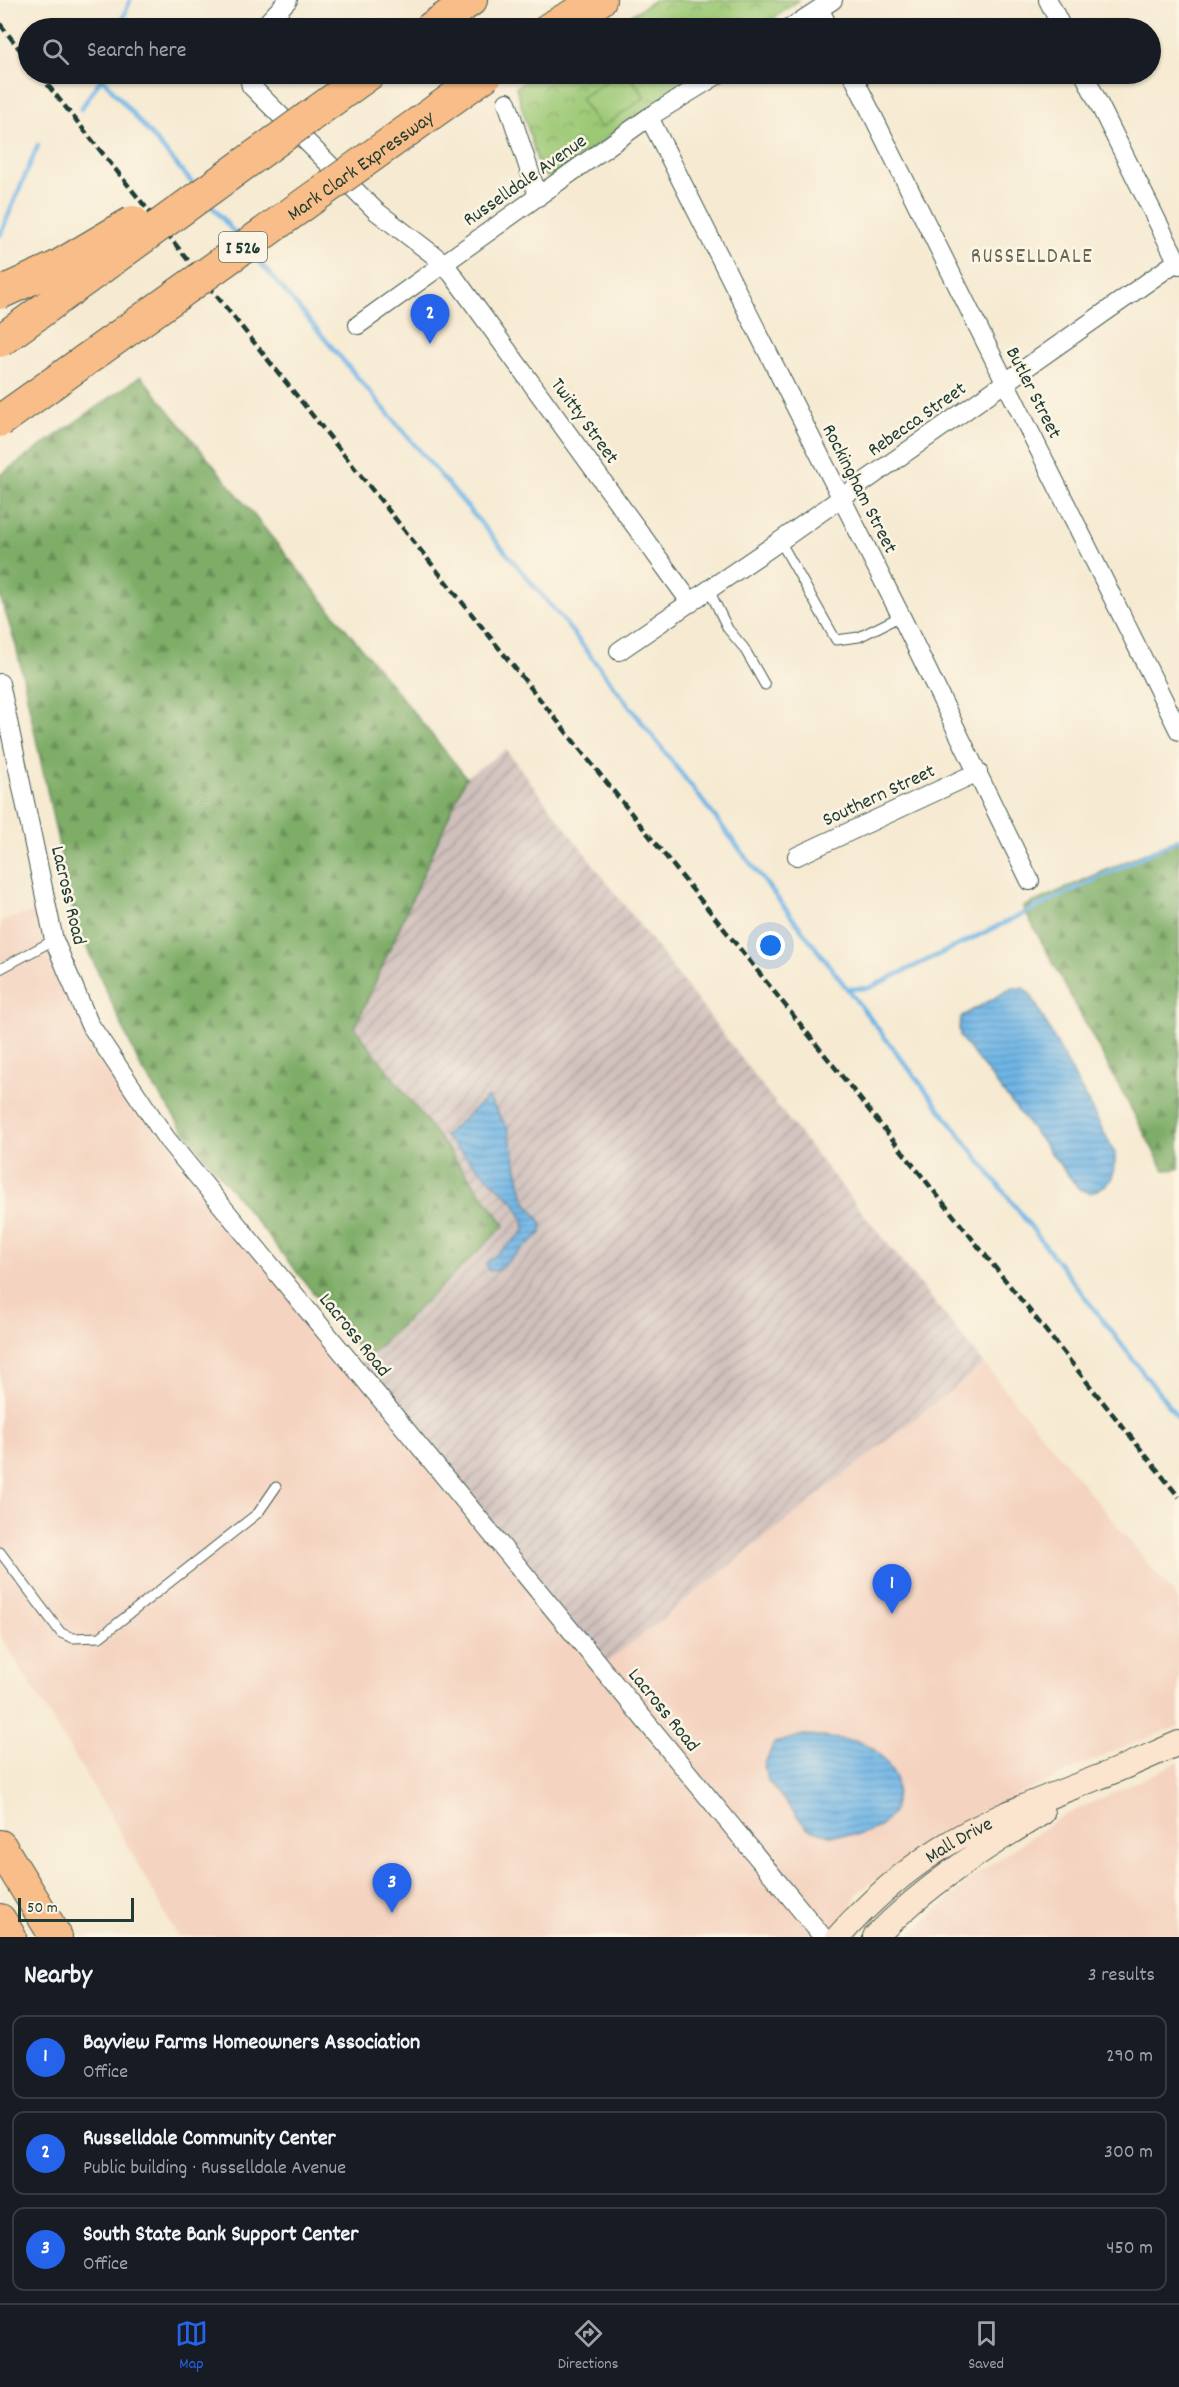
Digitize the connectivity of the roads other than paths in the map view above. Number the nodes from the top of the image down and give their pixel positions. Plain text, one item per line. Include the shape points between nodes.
1 (288, 0) edge
2 (471, 0) edge
3 (590, 0) edge
4 (600, 0) edge
5 (1048, 0) edge
6 (827, 5) edge
7 (271, 18) edge
8 (445, 18) edge
9 (564, 18) edge
10 (568, 18) edge
11 (806, 18) edge
12 (1057, 18) edge
13 (250, 84) edge
14 (355, 84) edge
15 (473, 84) edge
16 (703, 84) edge
17 (857, 84) edge
18 (1089, 84) edge
19 (507, 102) dead end
20 (309, 117) junction
21 (649, 117) junction
22 (538, 197) junction
23 (1178, 262) edge
24 (444, 263) junction
25 (0, 293) edge
26 (358, 325) dead end
27 (0, 341) edge
28 (1005, 384) junction
29 (0, 421) edge
30 (840, 498) junction
31 (780, 541) junction
32 (709, 590) junction
33 (691, 603) junction
34 (901, 616) junction
35 (619, 651) dead end
36 (0, 682) edge
37 (765, 685) dead end
38 (1179, 731) edge
39 (978, 772) junction
40 (797, 856) dead end
41 (1030, 881) dead end
42 (54, 940) junction
43 (0, 969) edge
44 (276, 1487) dead end
45 (0, 1552) edge
46 (1179, 1743) edge
47 (1100, 1777) junction
48 (0, 1846) edge
49 (0, 1920) edge
50 (10, 1937) edge
51 (56, 1937) edge
52 (824, 1937) edge
53 (838, 1937) edge
54 (875, 1937) edge

1 - 7 street
2 - 8 highway
3 - 9 highway
4 - 10 highway
5 - 12 street
6 - 11 street
13 - 24 street, Twitty Street via 376,211
14 - 20 highway
15 - 29 highway, Mark Clark Expressway / I 526, bridge
16 - 21 street, Russelldale Avenue
17 - 28 street, Butler Street
18 - 23 street
19 - 22 street
20 - 25 highway, bridge via 57,267
20 - 27 highway, bridge
21 - 22 street, Russelldale Avenue
21 - 30 street, Rockingham Street
22 - 24 street, Russelldale Avenue
23 - 28 street, Rebecca Street
24 - 26 street, Russelldale Avenue
24 - 33 street, Twitty Street
28 - 30 street, Rebecca Street
28 - 38 street, Butler Street
30 - 31 street, Rebecca Street
30 - 34 street, Rockingham Street
31 - 32 street, Rebecca Street
31 - 34 lane via 836,640 859,637
32 - 33 street, Rebecca Street
32 - 37 lane via 728,629
33 - 35 street, Rebecca Street
34 - 39 street, Rockingham Street
36 - 42 street, Lacross Road
39 - 40 street, Southern Street
39 - 41 street, Rockingham Street
42 - 43 lane
42 - 52 street, Lacross Road via 89,1023 166,1138
44 - 45 lane via 258,1513 100,1637 73,1638 61,1633
46 - 47 street, Mall Drive
47 - 53 street, Mall Drive via 1042,1798 942,1848 896,1880
47 - 54 street, Mall Drive via 976,1854
48 - 51 highway
49 - 50 highway

